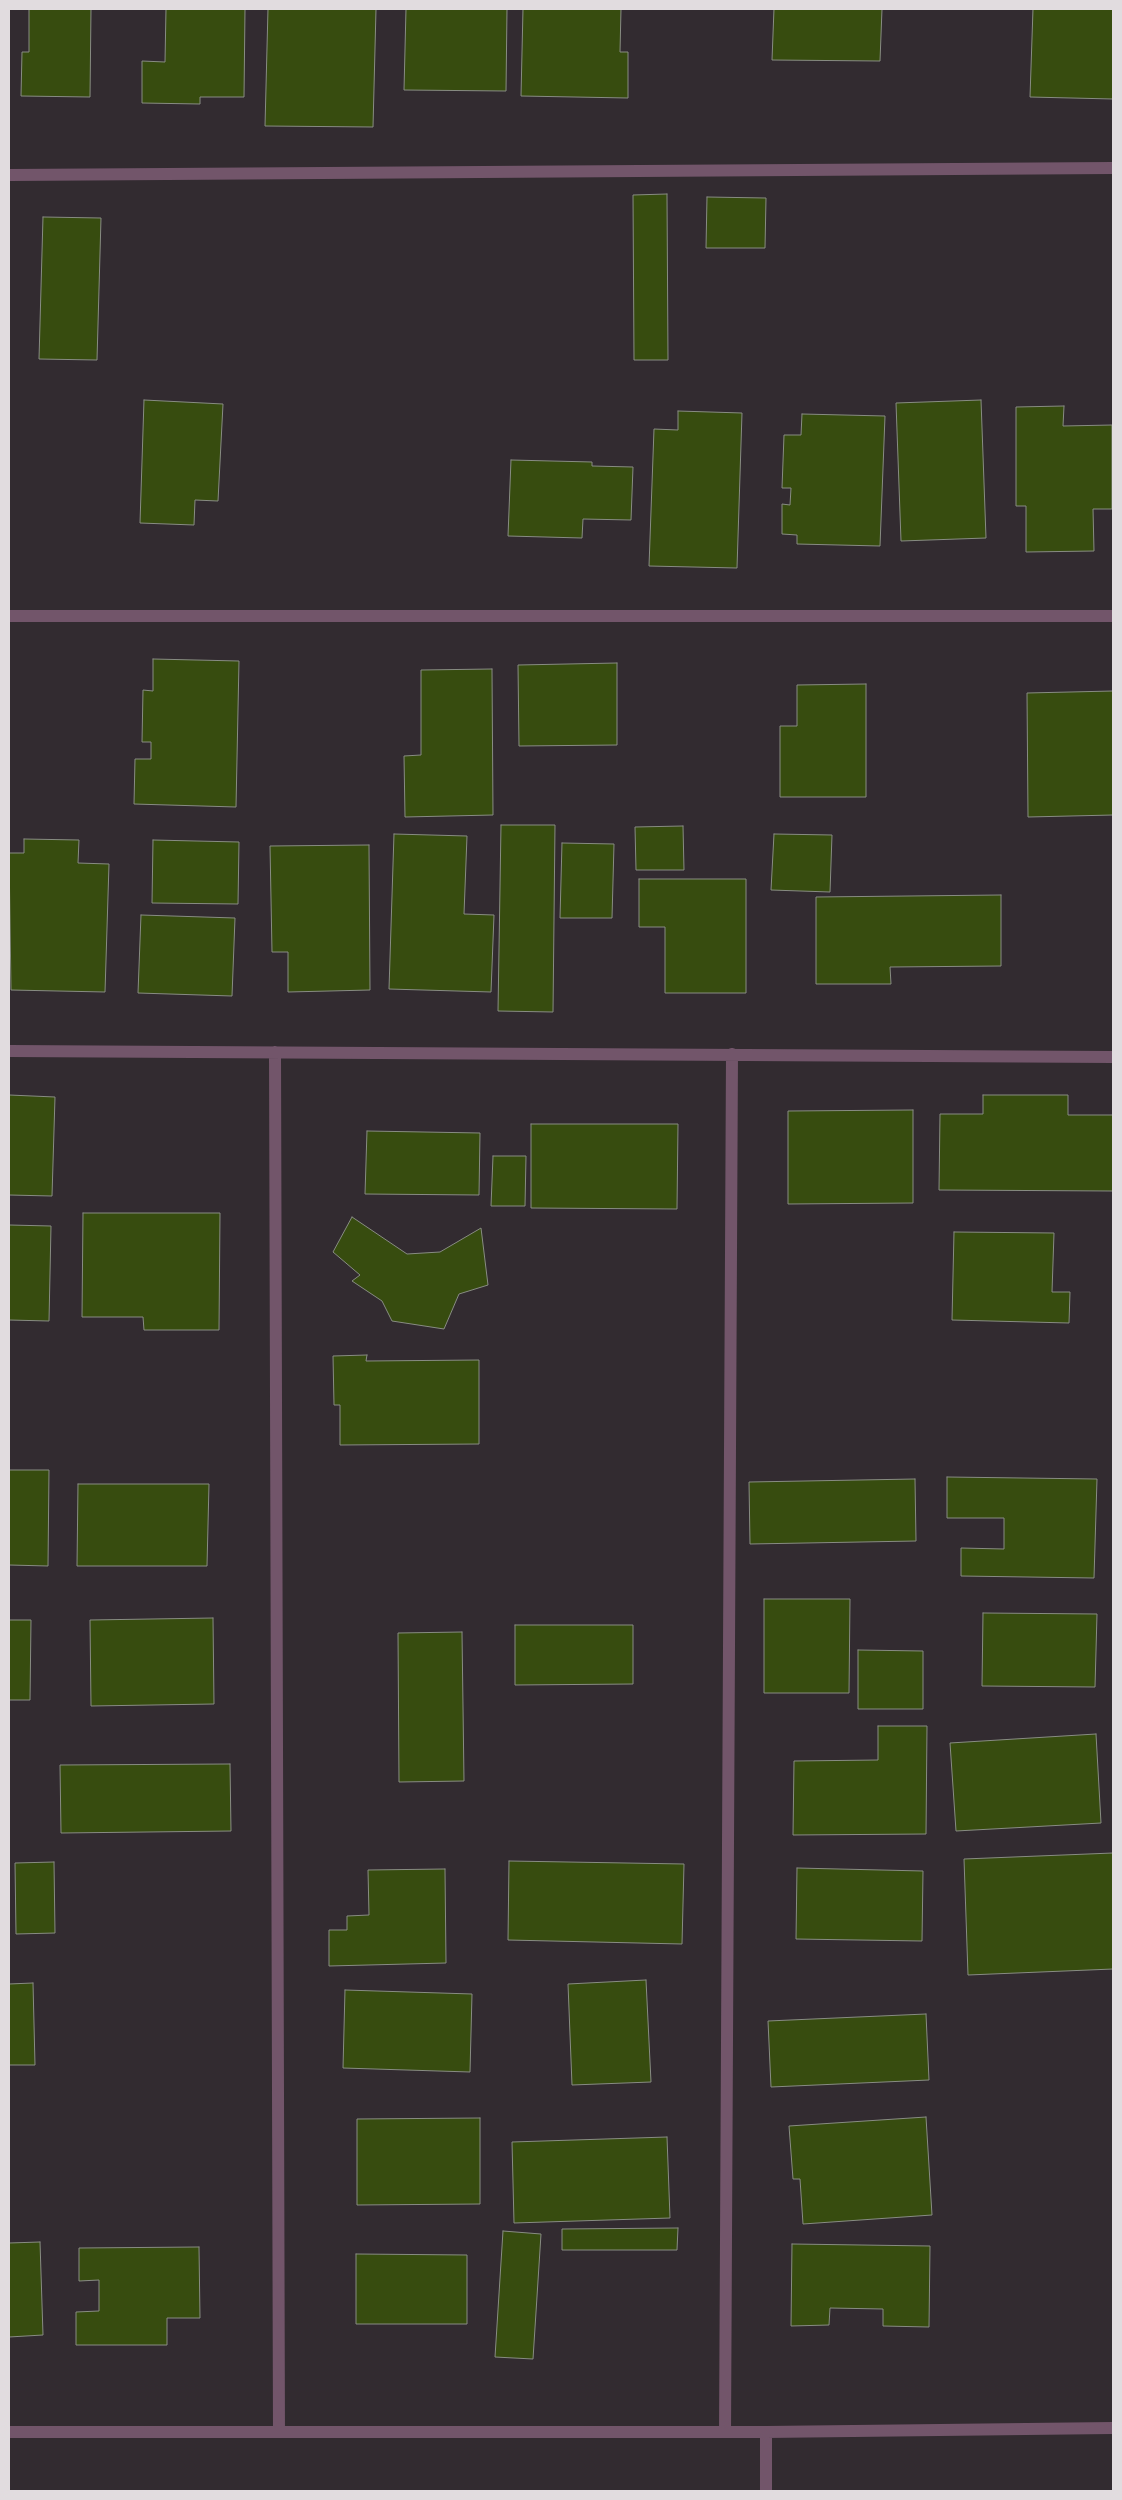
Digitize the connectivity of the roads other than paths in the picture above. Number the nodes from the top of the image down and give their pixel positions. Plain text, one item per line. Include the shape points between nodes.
1 (1113, 168) edge
2 (9, 175) edge
3 (9, 616) edge
4 (1113, 616) edge
5 (9, 1050) edge
6 (275, 1052) junction
7 (732, 1054) junction
8 (1113, 1057) edge
9 (1113, 2428) edge
10 (9, 2432) edge
11 (279, 2432) junction
12 (725, 2432) junction
13 (766, 2432) junction
14 (766, 2491) edge

1 - 2 street
3 - 4 street
5 - 6 street
6 - 7 street
6 - 11 street
7 - 8 street
7 - 12 street
9 - 13 street
10 - 11 street
11 - 12 street
12 - 13 street
13 - 14 street

